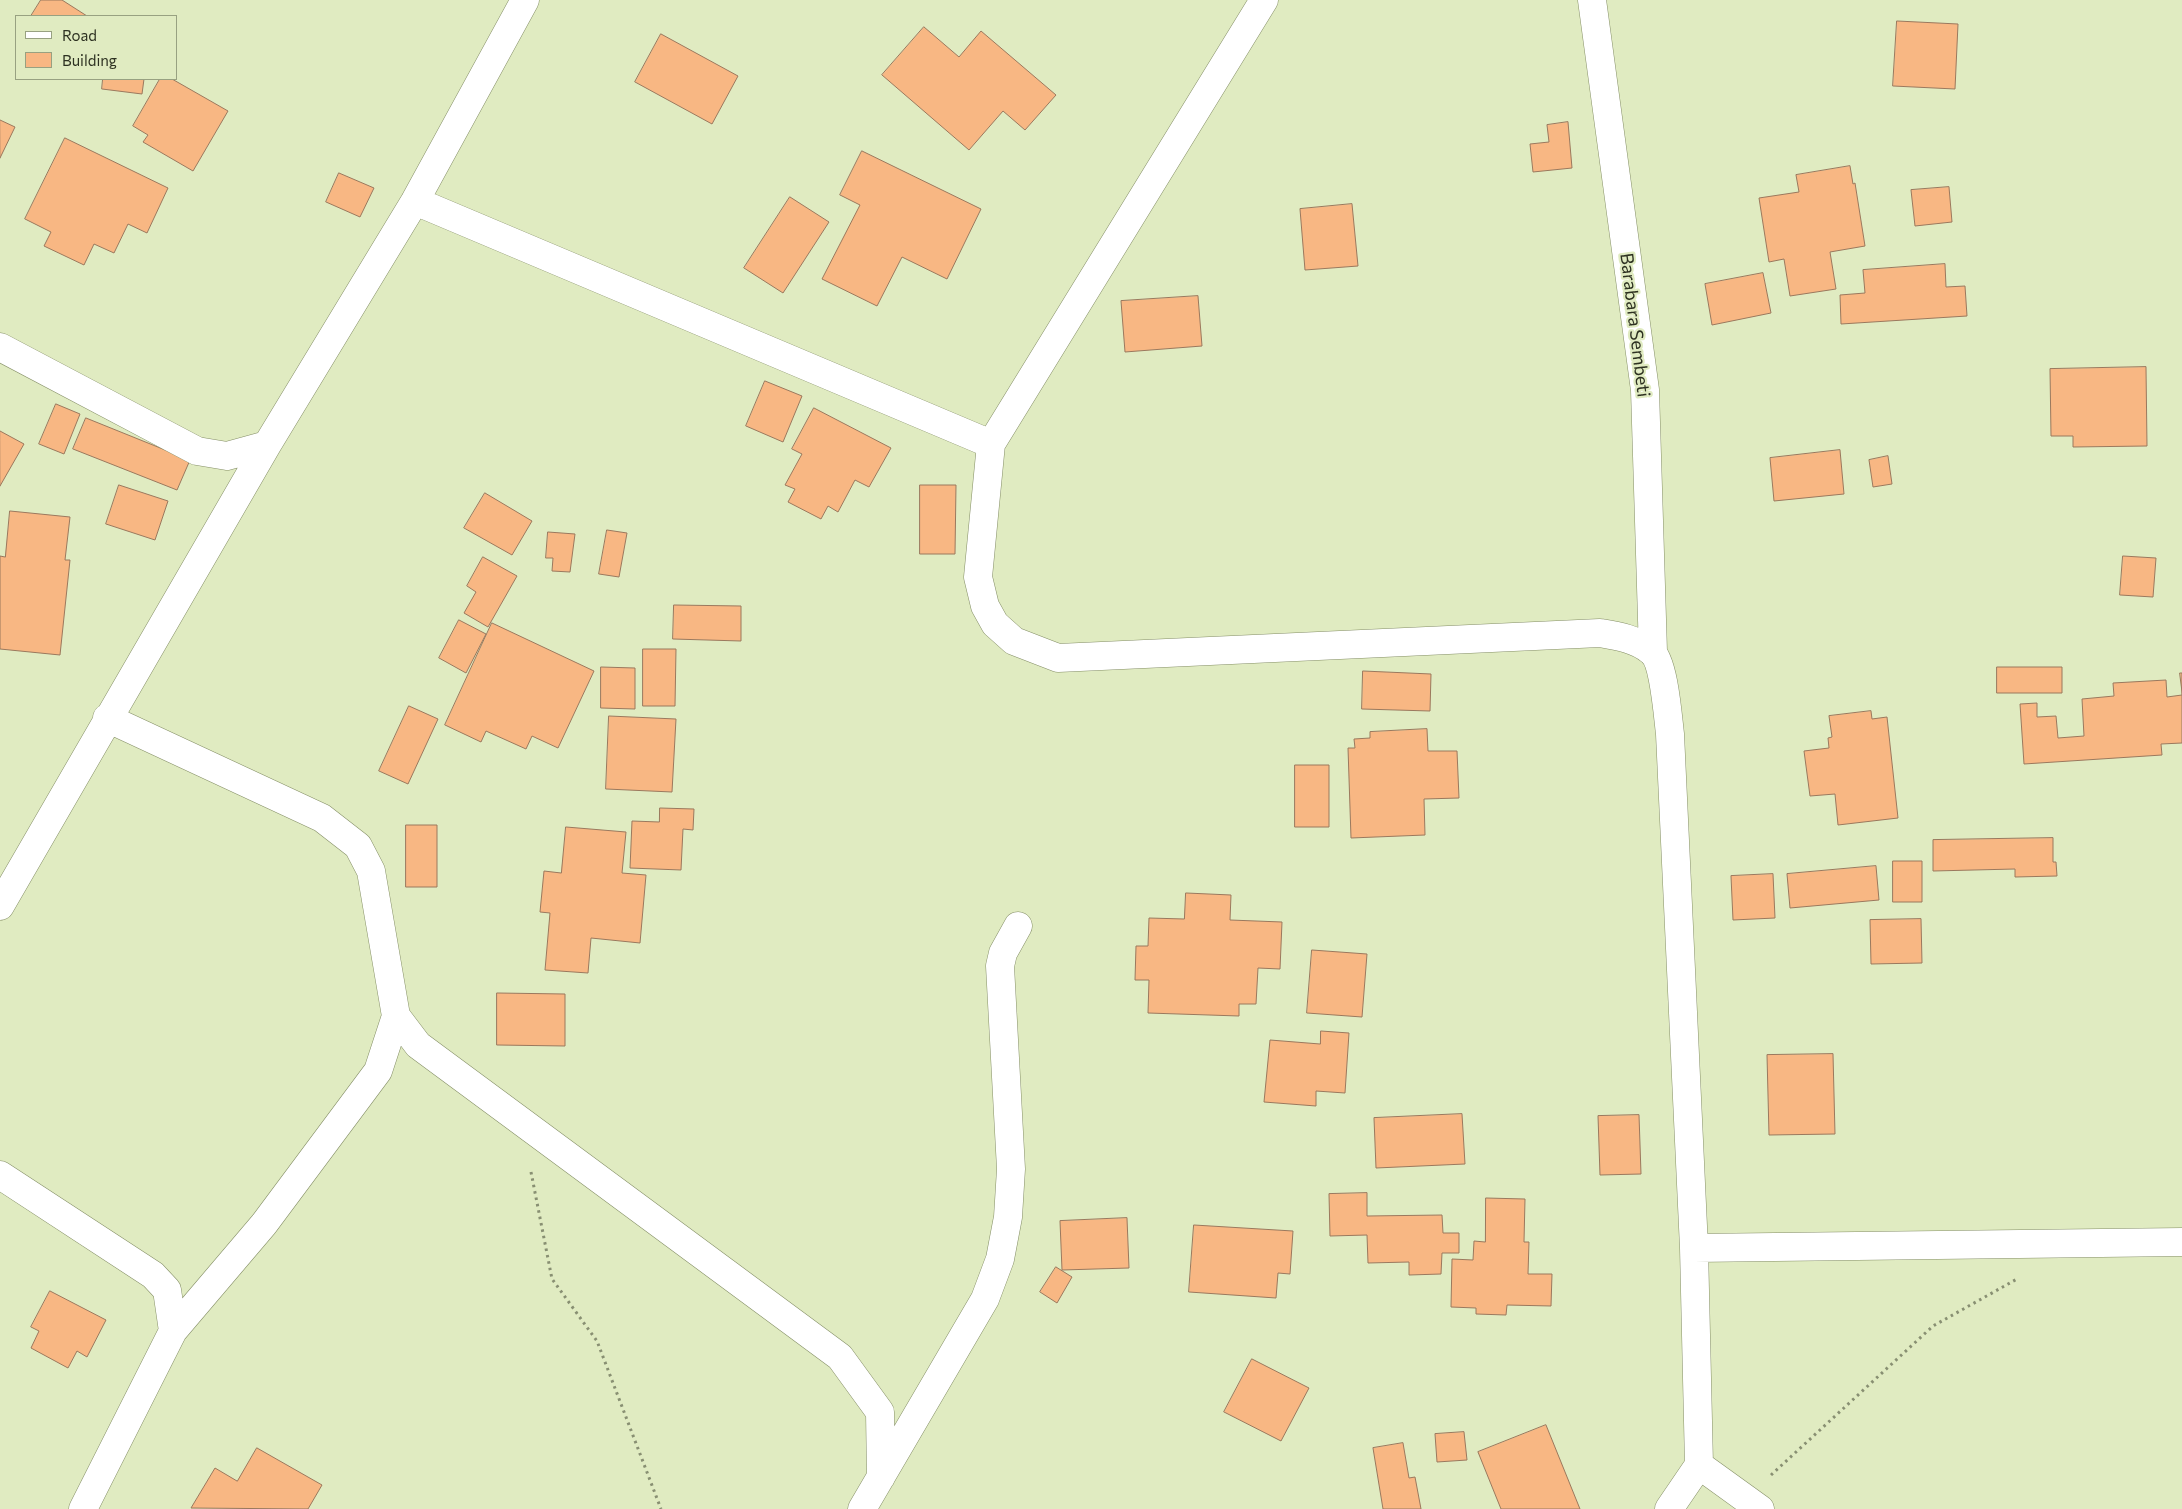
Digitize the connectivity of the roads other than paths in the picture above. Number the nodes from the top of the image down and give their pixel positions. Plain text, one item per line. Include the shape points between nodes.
1 (525, 0) edge
2 (1264, 0) edge
3 (1592, 0) edge
4 (414, 201) junction
5 (0, 347) edge
6 (991, 444) junction
7 (267, 445) junction
8 (1653, 652) junction
9 (108, 718) junction
10 (0, 906) edge
11 (1018, 926) dead end
12 (396, 1016) junction
13 (0, 1175) edge
14 (2182, 1242) edge
15 (1694, 1248) junction
16 (173, 1331) junction
17 (1699, 1465) junction
18 (881, 1477) junction
19 (1753, 1505) edge
20 (83, 1509) edge
21 (862, 1509) edge
22 (1669, 1509) edge

1 - 4 street
2 - 6 street
3 - 8 street, Barabara Sembeti via 1645,390
4 - 6 street
4 - 7 street
5 - 7 street via 197,451 227,456
6 - 8 street via 978,578 985,606 995,624 1014,640 1058,658 1600,633 1627,638
7 - 9 street
8 - 15 street, Barabara Sembeti via 1660,670 1670,734
9 - 10 street
9 - 12 street via 322,818 358,846 371,871
11 - 18 street via 1000,966 1011,1169 1008,1218 1000,1259 985,1299
12 - 16 street via 378,1071 264,1224
12 - 18 street via 418,1045 840,1357 880,1412
13 - 16 street via 153,1276 167,1290
14 - 15 street
15 - 17 street, Barabara Sembeti
16 - 20 street
17 - 19 street
17 - 22 street
18 - 21 street

